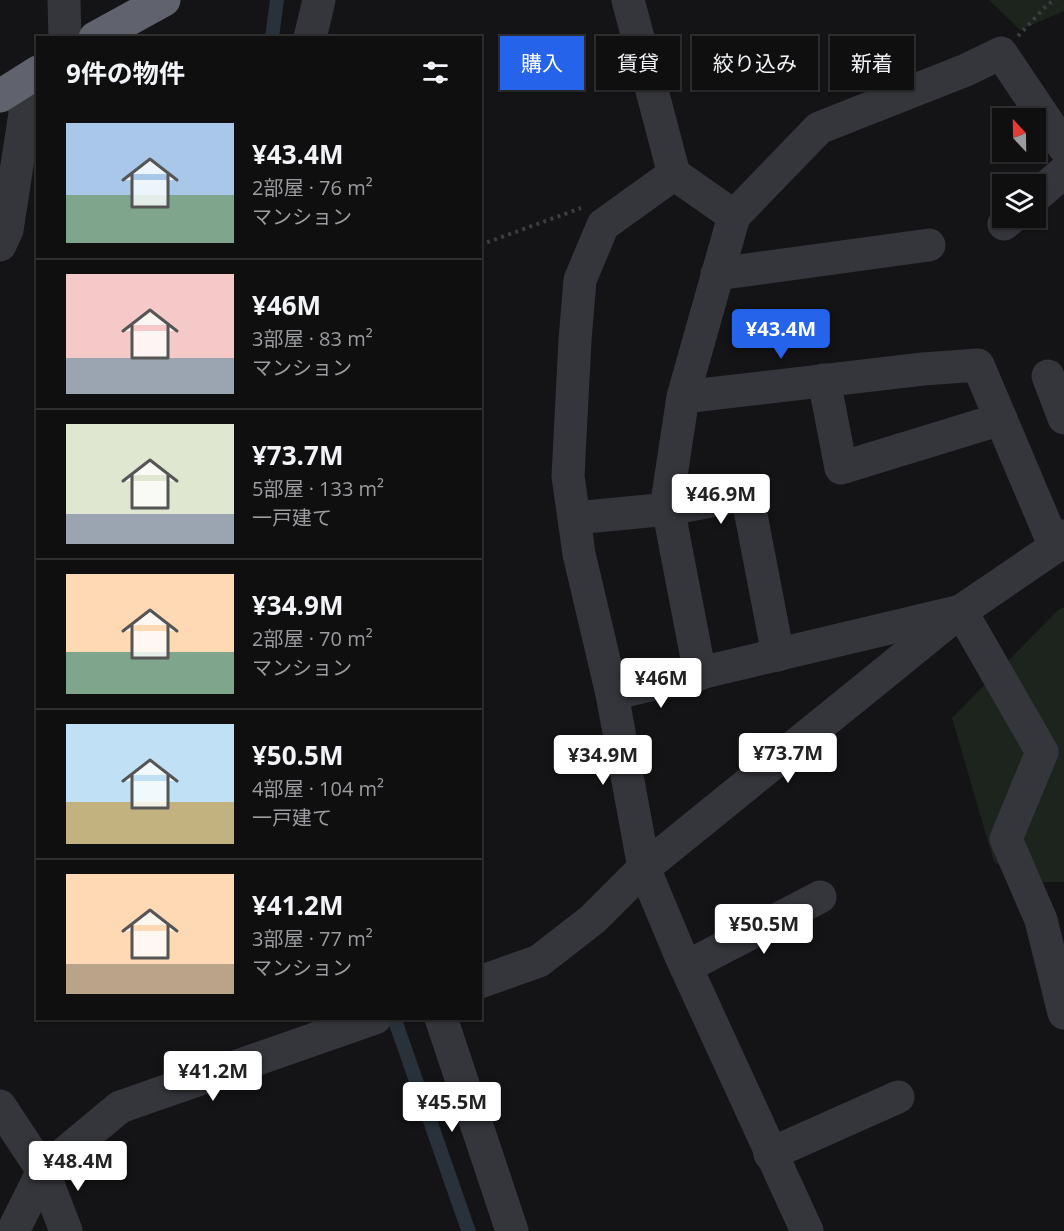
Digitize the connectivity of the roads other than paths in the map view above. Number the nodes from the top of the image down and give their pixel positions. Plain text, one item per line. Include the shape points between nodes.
1 (64, 0) edge
2 (164, 0) edge
3 (319, 0) edge
4 (628, 0) edge
5 (65, 36) edge
6 (98, 36) edge
7 (310, 36) edge
8 (16, 86) edge
9 (1064, 147) edge
10 (1064, 172) edge
11 (674, 174) junction
12 (1046, 188) edge
13 (734, 216) junction
14 (0, 245) edge
15 (929, 245) dead end
16 (717, 274) junction
17 (1048, 376) dead end
18 (824, 380) junction
19 (683, 397) junction
20 (1064, 418) edge
21 (1001, 419) junction
22 (669, 509) junction
23 (574, 518) junction
24 (1059, 541) edge
25 (961, 610) junction
26 (778, 655) junction
27 (700, 674) junction
28 (612, 694) junction
29 (644, 868) junction
30 (820, 897) dead end
31 (1052, 917) edge
32 (686, 966) junction
33 (482, 981) edge
34 (1064, 1013) edge
35 (369, 1020) edge
36 (442, 1020) edge
37 (898, 1097) dead end
38 (0, 1106) edge
39 (9, 1133) edge
40 (770, 1154) junction
41 (43, 1171) junction
42 (13, 1231) edge
43 (66, 1231) edge
44 (512, 1231) edge
45 (807, 1231) edge

1 - 5 street
2 - 6 highway
3 - 7 street
4 - 11 street
8 - 14 street via 26,107 7,230
9 - 13 street via 1001,54 819,128
10 - 12 street
11 - 13 street
11 - 23 street via 603,225 580,280 568,476
13 - 16 street
15 - 16 street
16 - 19 street
17 - 20 street
18 - 19 street
18 - 21 street via 978,365
18 - 21 street via 841,468
19 - 22 street
21 - 24 street
22 - 23 street
22 - 26 street via 747,494
22 - 27 street
23 - 28 street
24 - 25 street
25 - 26 street
25 - 29 street
25 - 31 street via 1042,752 1006,839
26 - 27 street
27 - 28 street
28 - 29 street
29 - 32 street
29 - 33 street via 592,919 539,961
30 - 32 street
31 - 34 street
32 - 40 street
35 - 41 street via 120,1107
36 - 44 street
37 - 40 street
38 - 39 street
39 - 41 street
40 - 45 street
41 - 42 street
41 - 43 street

